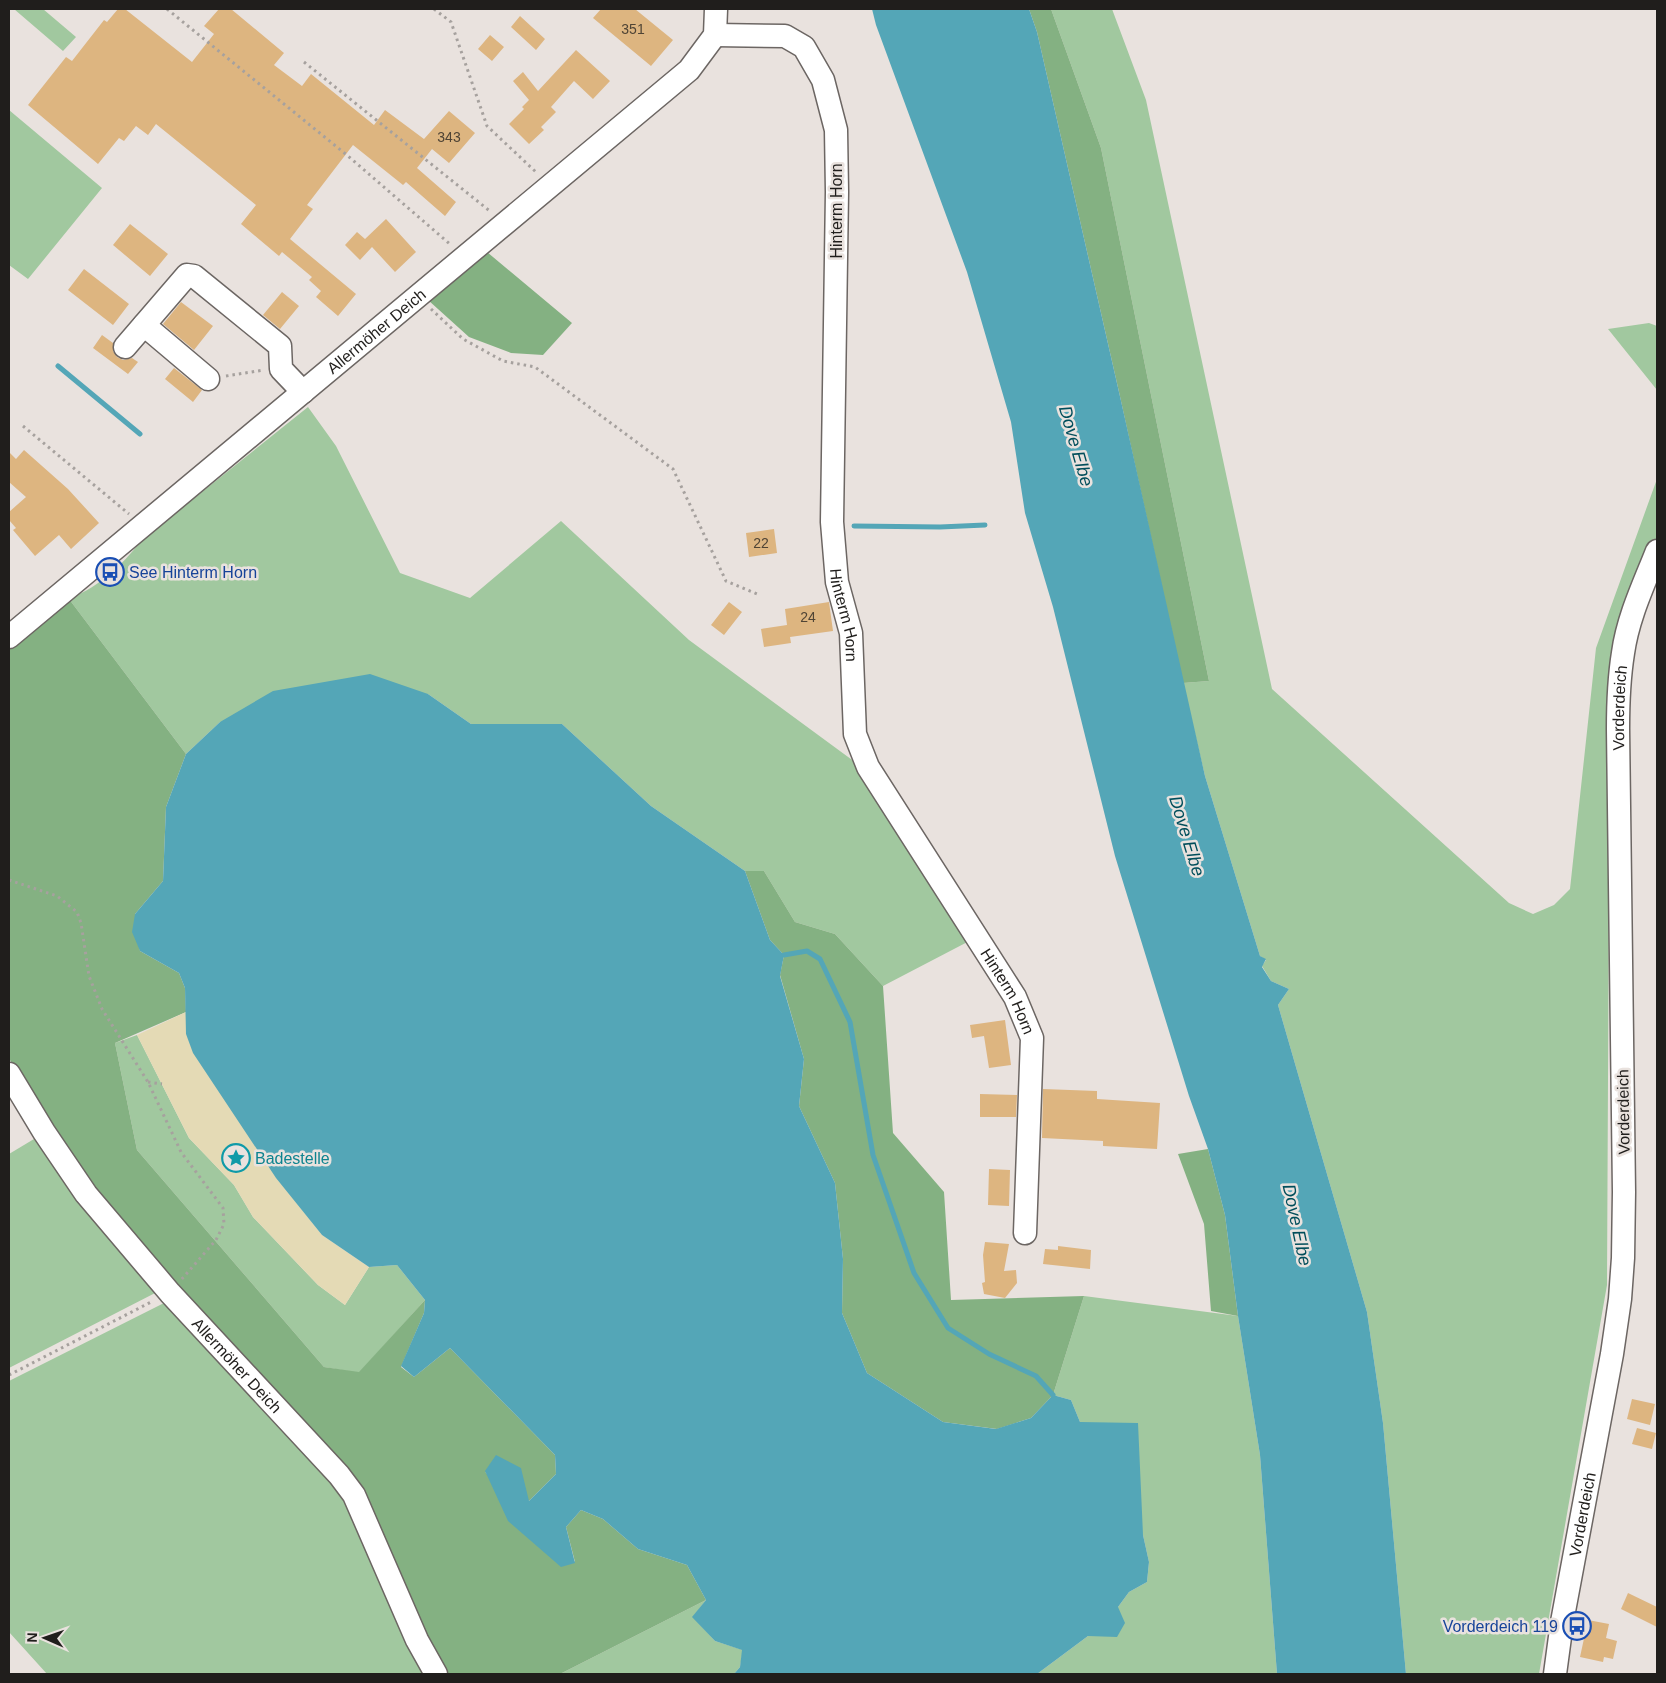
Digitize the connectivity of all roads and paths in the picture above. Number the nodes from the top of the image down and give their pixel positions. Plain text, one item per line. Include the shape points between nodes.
1 (167, 9) edge
2 (434, 9) edge
3 (716, 9) edge
4 (714, 35) junction
5 (304, 62) dead end
6 (551, 186) junction
7 (505, 224) junction
8 (465, 257) junction
9 (417, 297) junction
10 (144, 324) junction
11 (125, 347) dead end
12 (281, 369) junction
13 (208, 378) joint
14 (303, 392) junction
15 (23, 426) dead end
16 (143, 525) junction
17 (1657, 551) edge
18 (757, 594) dead end
19 (9, 637) edge
20 (9, 880) edge
21 (9, 1074) edge
22 (148, 1082) junction
23 (162, 1084) dead end
24 (1025, 1233) dead end
25 (186, 1274) dead end
26 (170, 1293) junction
27 (9, 1374) edge
28 (436, 1674) edge
29 (1555, 1674) edge

1 - 8 path via 348,156
2 - 6 path via 451,22 488,126
3 - 4 street
4 - 6 street, Allermöher Deich via 689,70
4 - 24 street, Hinterm Horn via 785,36 804,47 823,80 836,130 832,522 837,582 851,633 855,734 868,767 1015,997 1032,1038
5 - 7 path
6 - 7 street, Allermöher Deich
7 - 8 street, Allermöher Deich
8 - 9 street, Allermöher Deich
9 - 14 street, Allermöher Deich
9 - 18 path via 463,340 503,361 535,367 673,468 726,581
10 - 11 street
10 - 12 street via 187,275 194,276 280,346
10 - 13 street
12 - 13 path via 272,367
12 - 14 street
14 - 16 street, Allermöher Deich
15 - 16 path
16 - 19 street, Allermöher Deich
17 - 29 street, Vorderdeich via 1628,629 1619,688 1624,1192 1620,1299
20 - 22 path via 58,896 77,912 89,976 102,1009
21 - 26 street, Allermöher Deich via 86,1194
22 - 23 path
22 - 25 path via 181,1152 222,1208 224,1224 216,1240
26 - 27 path
26 - 28 street, Allermöher Deich via 354,1495 417,1640

